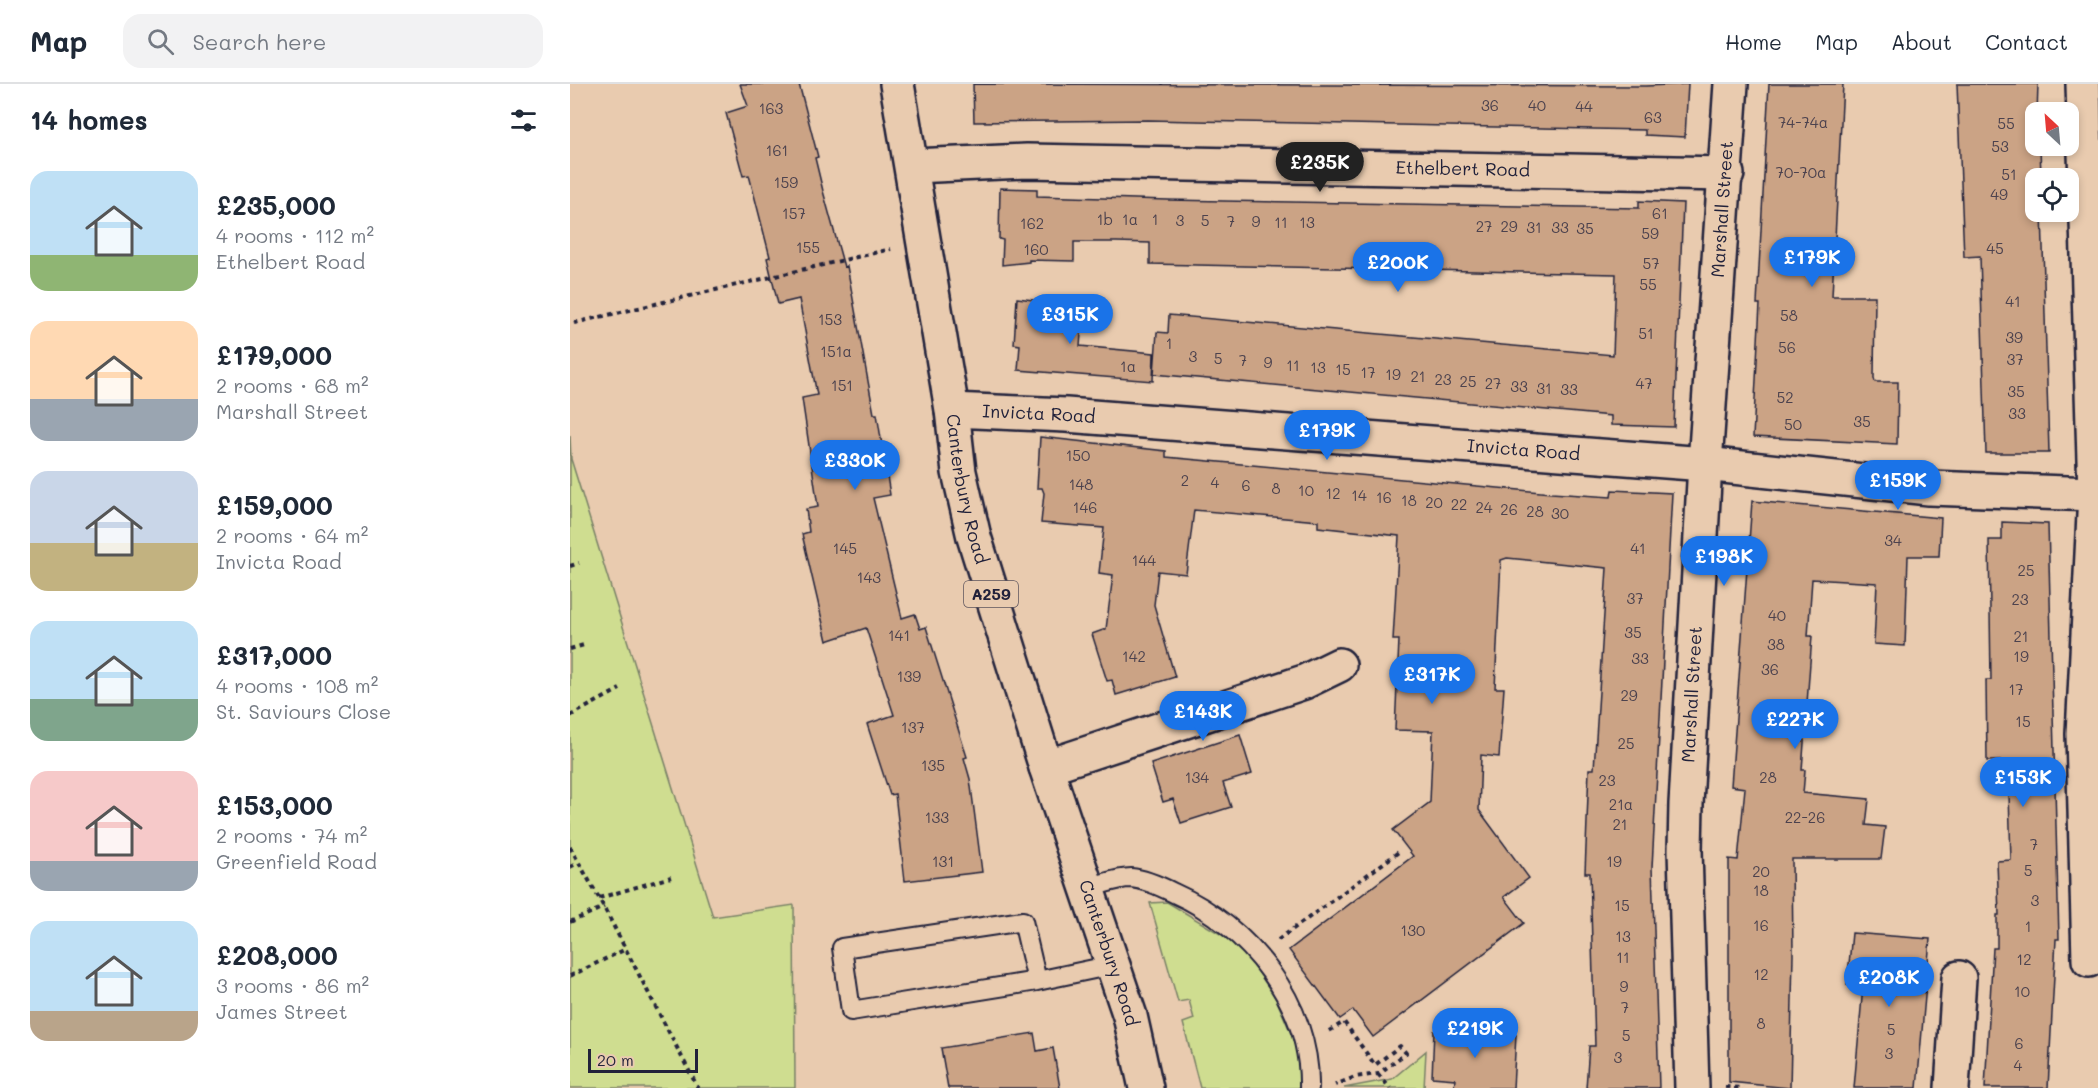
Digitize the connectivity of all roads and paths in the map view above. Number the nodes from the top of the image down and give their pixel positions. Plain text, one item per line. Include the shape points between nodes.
1 (897, 84) edge
2 (1731, 84) edge
3 (2083, 84) edge
4 (913, 166) junction
5 (1727, 174) junction
6 (924, 241) junction
7 (574, 324) dead end
8 (952, 410) junction
9 (1705, 464) junction
10 (2095, 494) junction
11 (579, 564) dead end
12 (570, 566) edge
13 (584, 645) dead end
14 (570, 649) edge
15 (1339, 665) dead end
16 (620, 689) dead end
17 (570, 716) edge
18 (1046, 767) junction
19 (570, 847) edge
20 (1400, 851) dead end
21 (578, 863) junction
22 (570, 867) edge
23 (671, 877) dead end
24 (1086, 888) junction
25 (599, 898) junction
26 (604, 907) junction
27 (570, 922) edge
28 (626, 950) junction
29 (1258, 955) junction
30 (2089, 960) dead end
31 (1113, 965) junction
32 (570, 976) edge
33 (1959, 978) dead end
34 (1037, 981) junction
35 (1306, 1047) junction
36 (1378, 1074) junction
37 (698, 1088) edge
38 (1146, 1088) edge
39 (1309, 1088) edge
40 (1328, 1088) edge
41 (1390, 1088) edge
42 (1692, 1088) edge
43 (1952, 1088) edge

1 - 4 main road, Canterbury Road / A259
2 - 5 main road, Marshall Street
3 - 10 main road
4 - 5 main road, Ethelbert Road via 1027,161
4 - 6 main road, Canterbury Road / A259
5 - 9 main road, Marshall Street
6 - 7 path
6 - 8 main road, Canterbury Road / A259
8 - 9 main road, Invicta Road via 1066,415
8 - 18 main road, Canterbury Road / A259 via 959,472 974,537
9 - 10 main road, Invicta Road via 1929,489
9 - 42 main road, Marshall Street via 1685,850
10 - 30 main road via 2084,734
11 - 12 path
13 - 14 path
15 - 18 main road via 1304,682
16 - 17 path
18 - 24 main road, Canterbury Road / A259
19 - 21 path
20 - 29 path
21 - 22 path
21 - 25 path
23 - 25 path
24 - 29 lane via 1131,878 1162,887 1196,902 1225,922
24 - 31 main road, Canterbury Road / A259
25 - 26 path
26 - 27 path
26 - 28 path
28 - 32 path
28 - 37 path
29 - 35 lane via 1291,1007
31 - 34 lane
31 - 38 main road, Canterbury Road / A259 via 1130,1016
33 - 43 main road
34 - 34 lane via 851,1011 842,948 1023,921
35 - 36 path via 1344,1022 1375,1065 1400,1046 1406,1053
35 - 39 lane
36 - 40 path via 1355,1077
36 - 41 path

